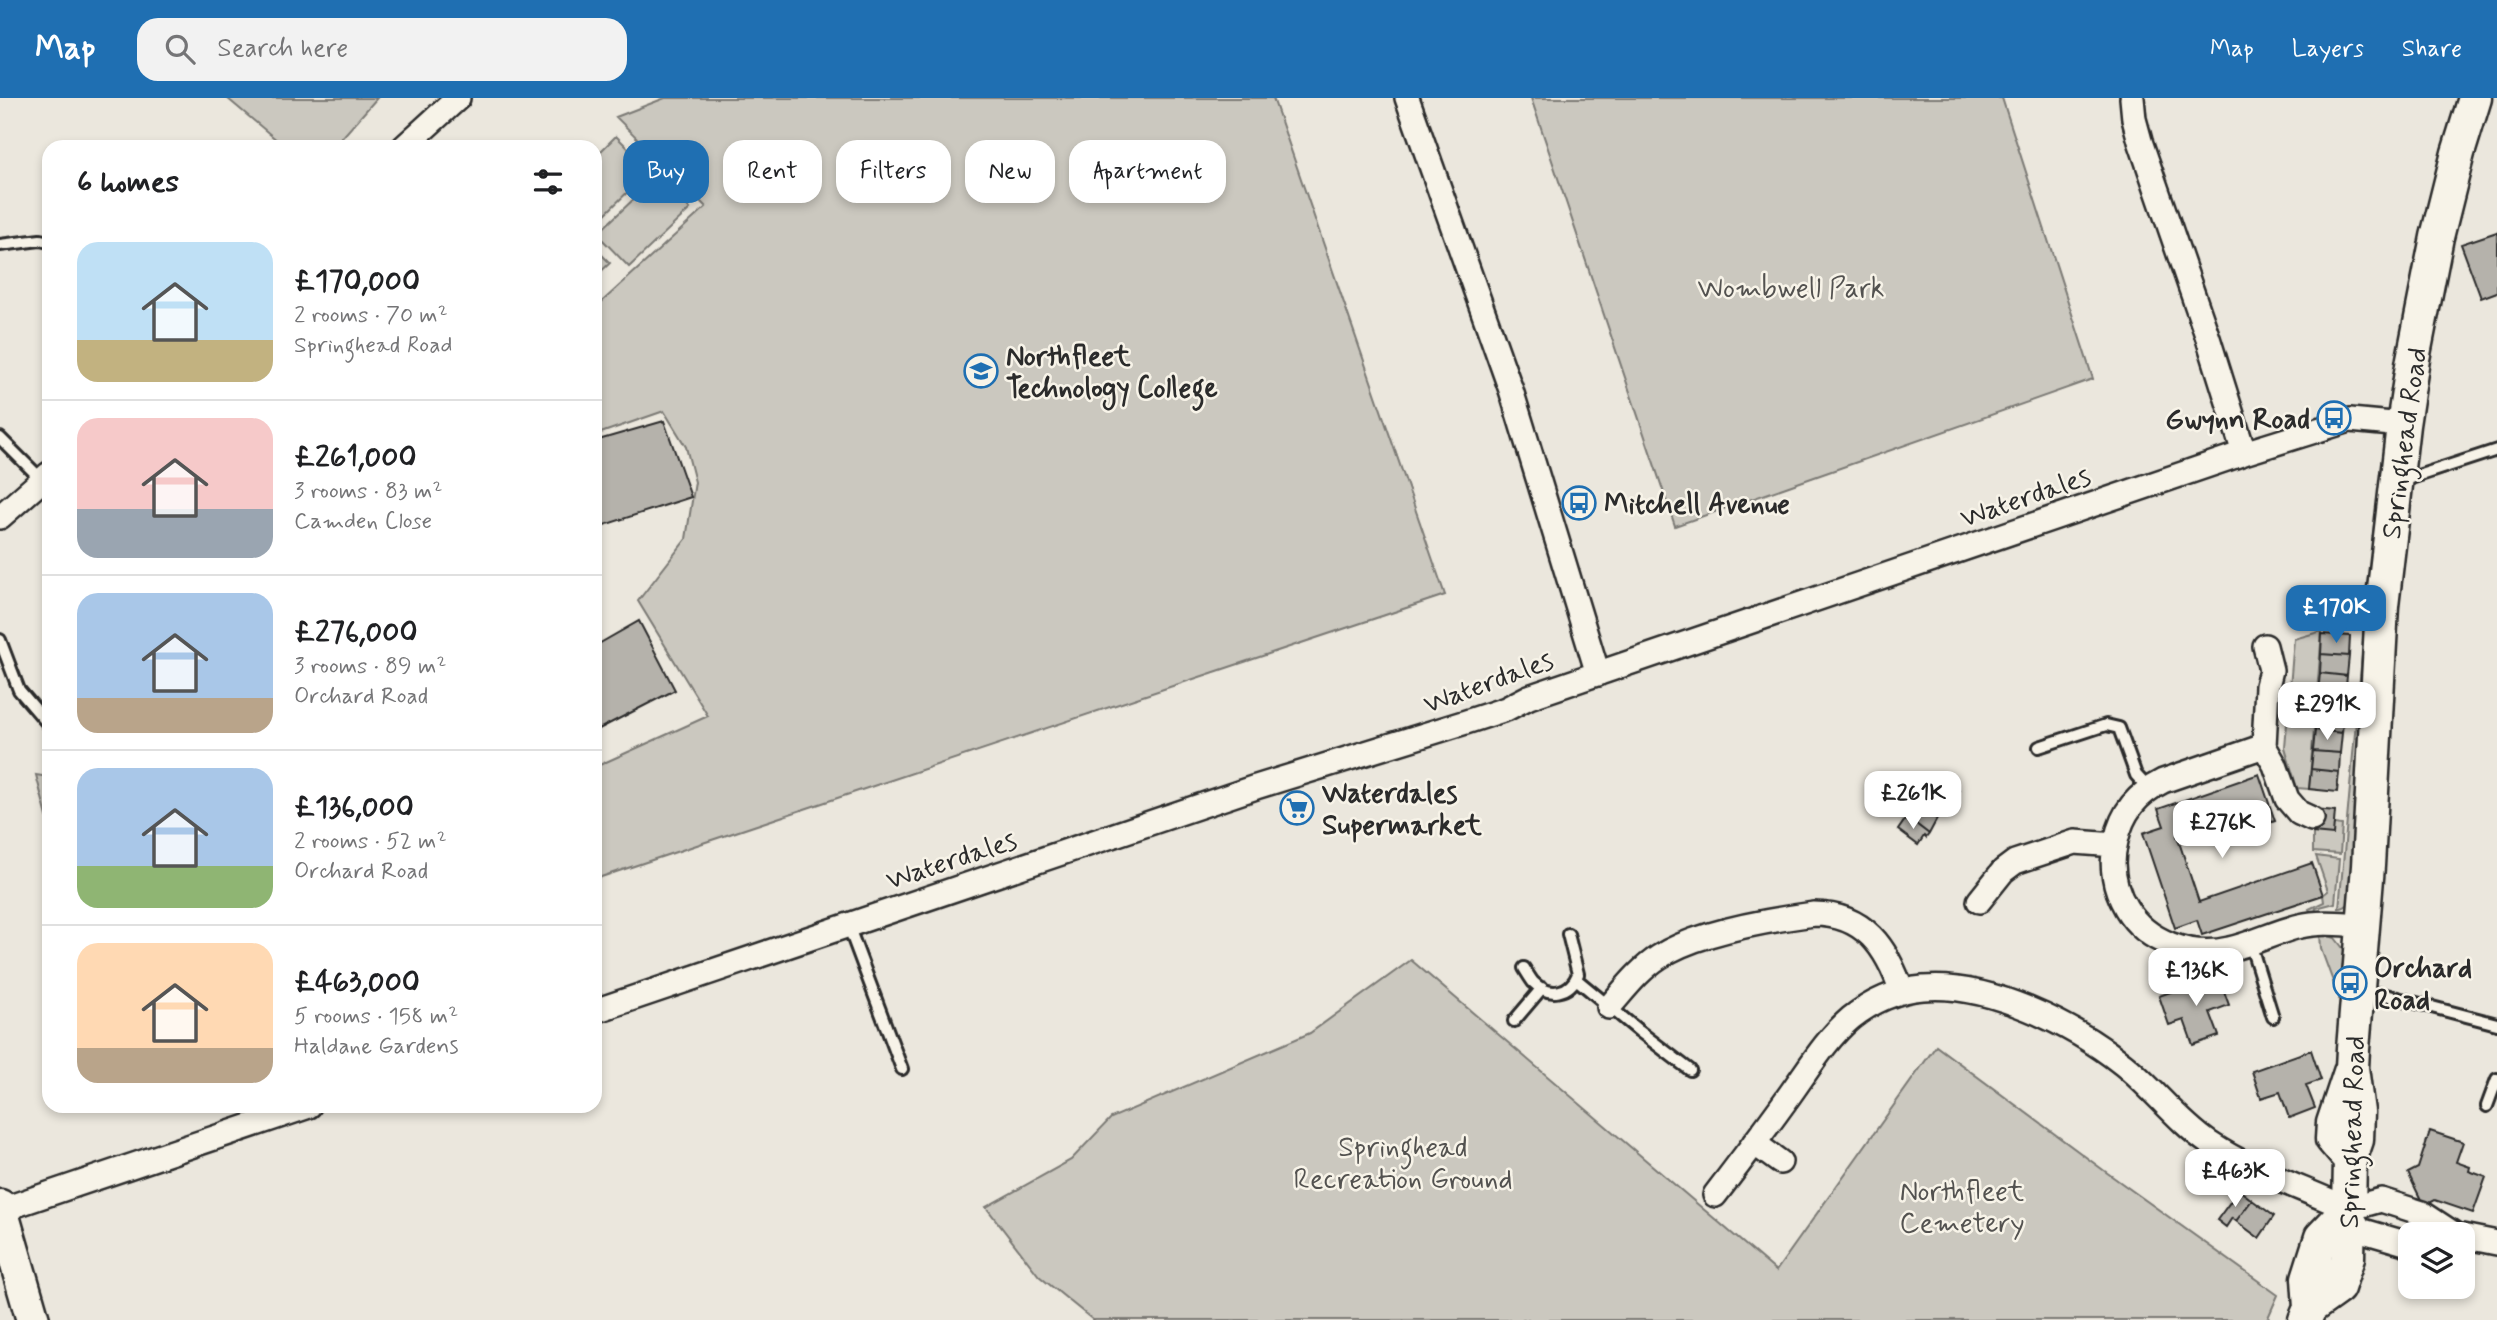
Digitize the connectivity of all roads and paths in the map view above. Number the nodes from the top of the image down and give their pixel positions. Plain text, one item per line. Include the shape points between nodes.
1 (458, 98) edge
2 (1407, 98) edge
3 (2132, 98) edge
4 (2475, 98) edge
5 (412, 140) edge
6 (42, 240) edge
7 (0, 245) edge
8 (2403, 425) junction
9 (0, 438) edge
10 (2497, 450) edge
11 (2244, 453) junction
12 (42, 474) edge
13 (42, 480) edge
14 (2396, 483) junction
15 (0, 517) edge
16 (0, 640) edge
17 (2265, 646) dead end
18 (1598, 674) junction
19 (42, 718) edge
20 (2264, 746) junction
21 (2039, 747) dead end
22 (2148, 788) junction
23 (2312, 819) dead end
24 (2115, 845) junction
25 (1979, 901) dead end
26 (848, 925) junction
27 (2364, 925) junction
28 (1568, 934) dead end
29 (2250, 943) junction
30 (1524, 968) dead end
31 (1576, 979) junction
32 (1542, 988) junction
33 (2358, 991) junction
34 (1902, 992) junction
35 (1609, 1007) junction
36 (602, 1009) edge
37 (2273, 1017) dead end
38 (1514, 1021) dead end
39 (2497, 1024) edge
40 (902, 1069) dead end
41 (1690, 1069) dead end
42 (2497, 1079) edge
43 (2487, 1106) dead end
44 (288, 1113) edge
45 (1754, 1143) junction
46 (1780, 1162) dead end
47 (1715, 1195) dead end
48 (0, 1208) edge
49 (2348, 1209) junction
50 (2436, 1222) edge
51 (2475, 1239) edge
52 (2398, 1241) edge
53 (2497, 1243) edge
54 (7, 1257) edge
55 (2307, 1314) edge
56 (33, 1320) edge

1 - 5 street
2 - 18 street via 1511,390
3 - 11 street via 2140,141
4 - 8 main road, Springhead Road via 2439,226
6 - 7 lane
8 - 11 street, Waterdales via 2350,421
8 - 14 main road, Springhead Road
9 - 12 lane
10 - 14 lane
11 - 18 street, Waterdales
13 - 15 street
14 - 27 main road, Springhead Road via 2382,606
16 - 19 lane via 19,690
17 - 20 street via 2271,670
18 - 26 street, Waterdales via 1506,709 1256,787
20 - 22 street
20 - 23 street via 2287,799
21 - 22 lane via 2104,726 2119,728 2136,775
22 - 24 street via 2127,811
24 - 25 street via 2075,842 2015,862
24 - 29 street via 2113,872 2121,898 2136,921 2153,935 2182,948 2211,952
26 - 36 street, Waterdales
26 - 40 lane
27 - 29 street via 2301,926
27 - 33 main road, Springhead Road
28 - 31 lane
29 - 37 lane
30 - 32 lane
31 - 32 lane via 1561,993
31 - 35 lane
32 - 38 lane
33 - 39 lane
33 - 49 main road, Springhead Road via 2352,1068 2357,1140 2350,1160
34 - 35 street via 1892,963 1873,936 1846,920 1814,914 1684,943 1645,968
34 - 45 street via 1862,1010 1838,1030
34 - 49 street via 1933,987 1970,991 2062,1024 2125,1066 2177,1116 2228,1155
35 - 41 lane
42 - 43 lane
44 - 48 street
45 - 46 street
45 - 47 street
48 - 54 main road
49 - 50 street via 2381,1200
49 - 52 street via 2360,1230
49 - 55 main road via 2321,1237 2308,1278
51 - 53 street
54 - 56 main road

